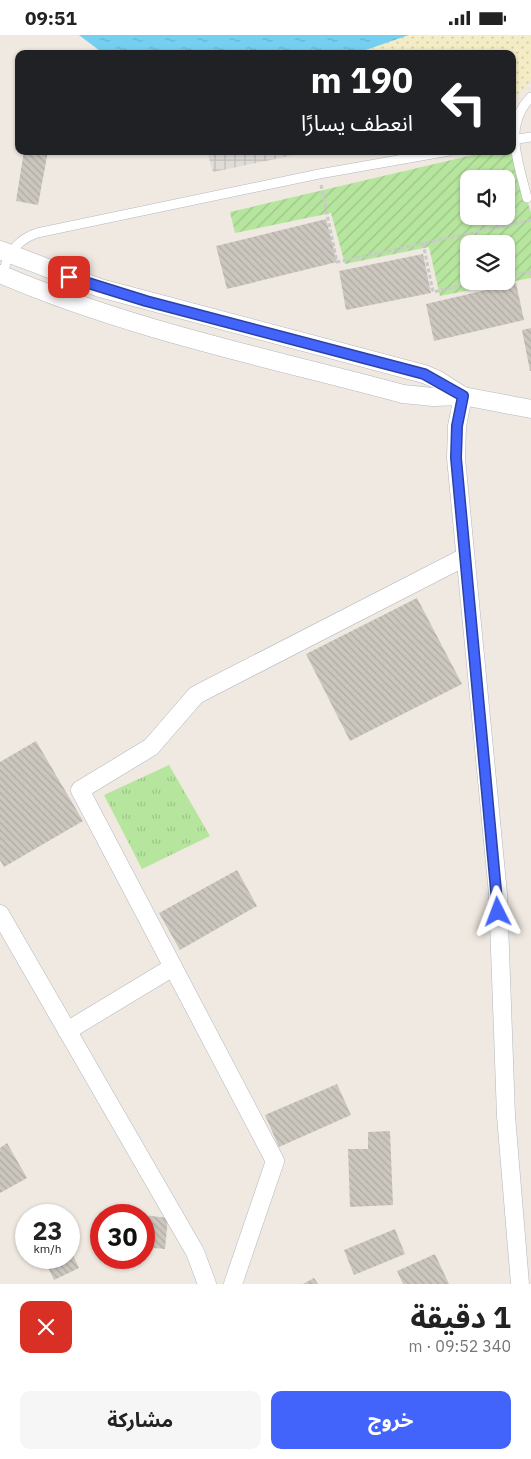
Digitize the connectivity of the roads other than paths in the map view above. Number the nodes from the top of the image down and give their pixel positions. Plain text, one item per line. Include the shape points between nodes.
1 (531, 97) edge
2 (516, 124) edge
3 (531, 137) edge
4 (516, 140) edge
5 (516, 152) edge
6 (426, 155) edge
7 (527, 198) dead end
8 (5, 252) edge
9 (1, 275) edge
10 (463, 396) junction
11 (531, 409) edge
12 (465, 557) junction
13 (0, 914) edge
14 (173, 967) junction
15 (67, 1031) junction
16 (207, 1284) edge
17 (233, 1284) edge
18 (520, 1284) edge

1 - 2 lane
3 - 4 lane
5 - 7 lane
6 - 8 lane via 37,233
8 - 9 lane
8 - 10 street via 100,288 424,374
9 - 10 street via 143,324 393,391 433,397
10 - 11 street
10 - 12 street via 457,426 456,458
12 - 14 street via 196,695 151,747 80,790
12 - 18 street via 498,894 506,1116
13 - 15 street
14 - 15 street
14 - 17 street via 275,1161
15 - 16 street via 195,1252

